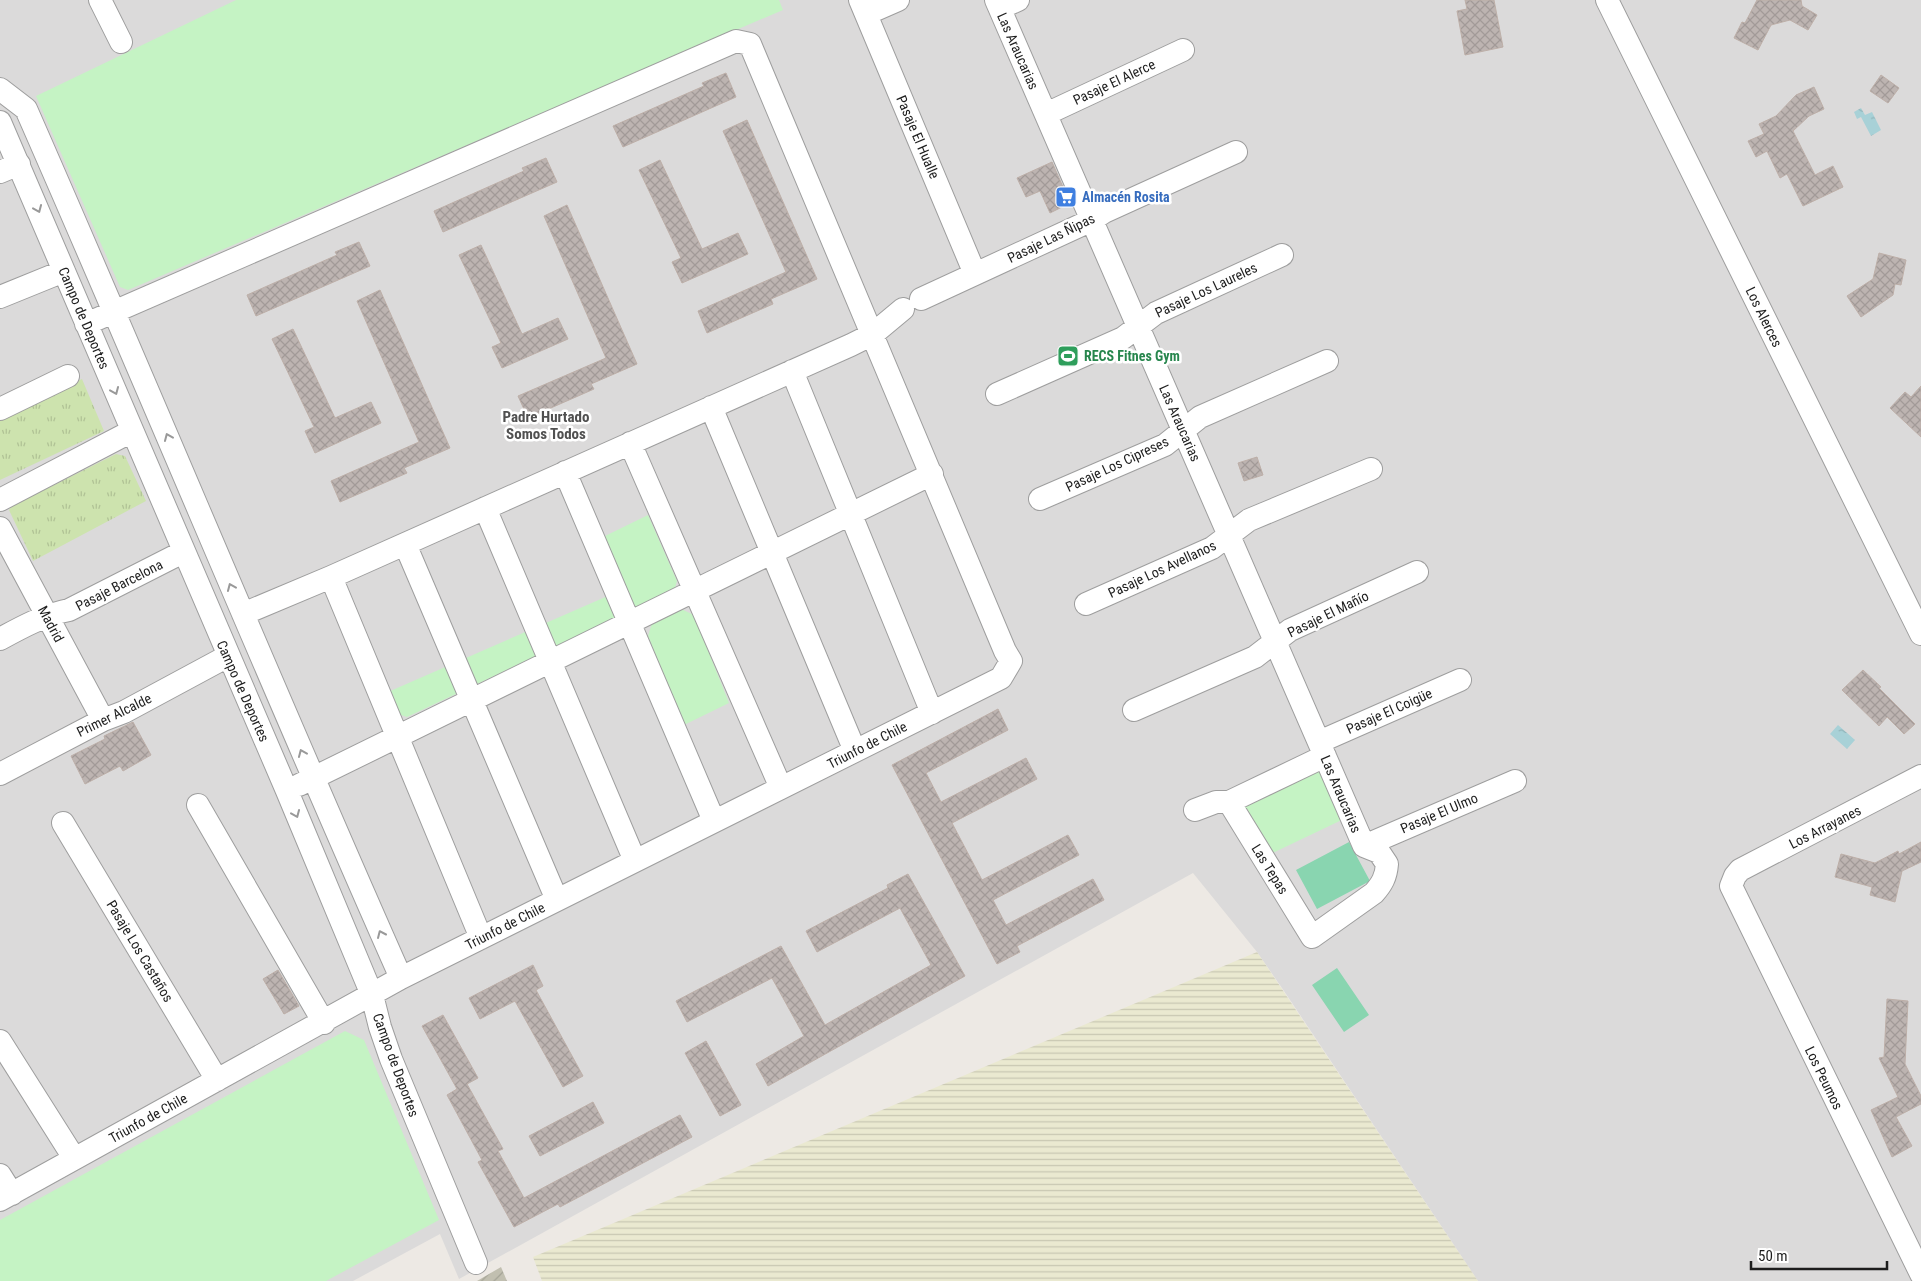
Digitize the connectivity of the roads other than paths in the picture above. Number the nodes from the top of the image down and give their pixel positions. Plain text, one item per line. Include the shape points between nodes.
1 (100, 0) edge
2 (898, 0) edge
3 (1607, 0) edge
4 (1005, 3) edge
5 (863, 7) edge
6 (120, 42) dead end
7 (1183, 50) dead end
8 (0, 94) edge
9 (1046, 114) junction
10 (0, 122) edge
11 (1236, 152) dead end
12 (9, 168) edge
13 (1092, 220) junction
14 (1282, 255) dead end
15 (64, 270) junction
16 (975, 274) junction
17 (0, 297) edge
18 (115, 311) junction
19 (86, 324) junction
20 (1138, 326) junction
21 (873, 334) junction
22 (1327, 361) dead end
23 (792, 371) junction
24 (68, 376) dead end
25 (997, 394) dead end
26 (711, 407) junction
27 (0, 409) edge
28 (1183, 430) junction
29 (132, 431) junction
30 (630, 443) junction
31 (1371, 469) dead end
32 (565, 472) junction
33 (932, 474) junction
34 (1040, 499) dead end
35 (0, 500) edge
36 (486, 508) junction
37 (851, 514) junction
38 (0, 528) edge
39 (1229, 535) junction
40 (405, 544) junction
41 (183, 552) junction
42 (772, 553) junction
43 (1417, 572) dead end
44 (331, 577) junction
45 (695, 591) junction
46 (1086, 604) dead end
47 (243, 614) junction
48 (48, 616) junction
49 (629, 623) junction
50 (1921, 634) edge
51 (0, 639) edge
52 (1275, 642) junction
53 (228, 656) junction
54 (551, 662) junction
55 (1460, 680) dead end
56 (472, 700) junction
57 (1134, 710) dead end
58 (932, 713) junction
59 (103, 720) junction
60 (397, 737) junction
61 (1322, 749) junction
62 (855, 751) junction
63 (0, 774) edge
64 (1921, 776) edge
65 (312, 779) junction
66 (1515, 781) dead end
67 (781, 788) junction
68 (287, 790) junction
69 (1229, 802) junction
70 (198, 805) dead end
71 (1195, 810) dead end
72 (714, 821) junction
73 (63, 823) dead end
74 (1364, 846) junction
75 (635, 861) junction
76 (1732, 881) joint
77 (557, 900) junction
78 (481, 938) junction
79 (401, 978) junction
80 (372, 995) junction
81 (324, 1022) junction
82 (0, 1041) edge
83 (217, 1080) junction
84 (74, 1158) junction
85 (0, 1175) edge
86 (6, 1197) edge
87 (476, 1263) dead end
88 (1921, 1274) edge

1 - 6 street
2 - 5 street
3 - 50 street, Los Alerces
4 - 9 street, Las Araucarias
5 - 16 street, Pasaje El Hualle
7 - 9 street, Pasaje El Alerce
8 - 18 street, Campo de Deportes via 26,109
9 - 13 street, Las Araucarias
10 - 12 street, Campo de Deportes
11 - 13 street, Pasaje Las Ñipas
12 -> 15 street, Campo de Deportes
13 - 16 street, Pasaje Las Ñipas
13 - 20 street, Las Araucarias
14 - 20 street, Pasaje Los Laureles via 1156,313
15 - 17 street
15 - 19 street, Campo de Deportes
16 - 21 street, Pasaje Las Ñipas via 912,304
18 - 19 street
18 - 21 street via 736,41 750,44
47 -> 18 street, Campo de Deportes
19 -> 29 street, Campo de Deportes
20 - 25 street, Pasaje Los Laureles via 1123,338
20 - 28 street, Las Araucarias
21 - 23 street, Pasaje Las Ñipas
21 - 33 street
22 - 28 street, Pasaje Los Cipreses via 1200,418
23 - 26 street, Pasaje Las Ñipas
23 - 37 street
24 - 27 street
26 - 30 street, Pasaje Las Ñipas
26 - 42 street
28 - 34 street, Pasaje Los Cipreses via 1165,445
28 - 39 street, Las Araucarias
29 - 35 street
29 - 41 street, Campo de Deportes
30 - 32 street, Pasaje Las Ñipas
30 - 45 street
31 - 39 street, Pasaje Los Avellanos via 1249,520
32 - 36 street, Pasaje Las Ñipas
32 - 49 street
33 - 37 street
33 - 58 street, Triunfo de Chile via 1011,661 1001,678
36 - 40 street, Pasaje Las Ñipas
36 - 54 street
37 - 42 street
37 - 58 street
38 - 48 street, Madrid
39 - 46 street, Pasaje Los Avellanos via 1212,548
39 - 52 street, Las Araucarias
40 - 44 street, Pasaje Las Ñipas
40 - 56 street
41 - 48 street, Pasaje Barcelona via 69,610
41 - 53 street, Campo de Deportes
42 - 45 street
42 - 62 street
43 - 52 street, Pasaje El Mañío via 1290,630
44 - 47 street, Pasaje Las Ñipas
44 - 60 street
45 - 49 street
45 - 67 street
65 -> 47 street, Campo de Deportes
48 - 51 street, Pasaje Barcelona
48 - 59 street, Madrid
49 - 54 street
49 - 72 street
52 - 57 street, Pasaje El Mañío via 1255,657
52 - 61 street, Las Araucarias
53 - 59 street, Primer Alcalde
53 - 68 street, Campo de Deportes
54 - 56 street
54 - 75 street
55 - 61 street, Pasaje El Coigüe
56 - 60 street
56 - 77 street
58 - 62 street, Triunfo de Chile
59 - 63 street, Primer Alcalde
60 - 65 street
60 - 78 street
61 - 69 street, Pasaje El Coigüe
61 - 74 street, Las Araucarias
62 - 67 street, Triunfo de Chile
64 - 76 street, Los Arrayanes via 1740,870
65 - 68 street
79 -> 65 street, Campo de Deportes
66 - 74 street, Pasaje El Ulmo
67 - 72 street, Triunfo de Chile
68 -> 80 street, Campo de Deportes
69 - 71 street, Pasaje El Coigüe via 1216,802
69 - 74 street, Las Tepas via 1312,937 1380,886 1387,864 1379,852
70 - 81 street
72 - 75 street, Triunfo de Chile
73 - 83 street, Pasaje Los Castaños
75 - 77 street, Triunfo de Chile
76 - 88 street, Los Peumos via 1733,892
77 - 78 street, Triunfo de Chile
78 - 79 street, Triunfo de Chile
79 - 80 street, Triunfo de Chile
80 - 81 street, Triunfo de Chile
80 - 87 street, Campo de Deportes via 391,1059
81 - 83 street, Triunfo de Chile
82 - 84 street
83 - 84 street, Triunfo de Chile
84 - 86 street, Triunfo de Chile
85 - 86 street

